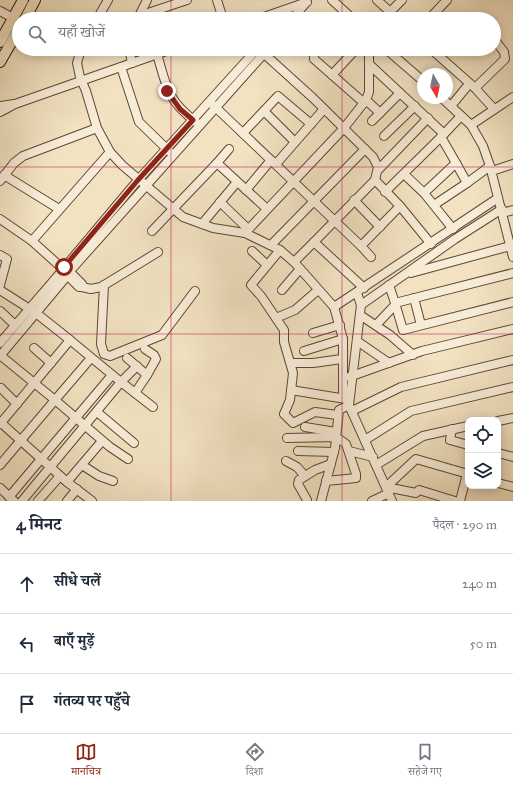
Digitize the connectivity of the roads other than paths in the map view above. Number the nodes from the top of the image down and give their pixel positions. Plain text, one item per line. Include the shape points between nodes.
1 (23, 0) edge
2 (36, 0) edge
3 (108, 0) edge
4 (147, 0) edge
5 (186, 0) edge
6 (216, 0) edge
7 (332, 0) edge
8 (377, 0) edge
9 (402, 0) edge
10 (447, 0) edge
11 (308, 1) edge
12 (0, 11) edge
13 (16, 12) edge
14 (29, 12) edge
15 (101, 12) edge
16 (141, 12) edge
17 (152, 12) edge
18 (220, 12) edge
19 (277, 12) edge
20 (298, 12) edge
21 (343, 12) edge
22 (390, 12) joint
23 (436, 12) edge
24 (12, 17) edge
25 (12, 20) edge
26 (12, 41) edge
27 (0, 42) edge
28 (501, 48) edge
29 (79, 56) edge
30 (130, 56) edge
31 (151, 56) edge
32 (158, 56) edge
33 (255, 56) edge
34 (258, 56) edge
35 (268, 56) edge
36 (314, 56) edge
37 (350, 56) edge
38 (369, 56) edge
39 (394, 56) edge
40 (439, 56) edge
41 (0, 62) edge
42 (132, 63) junction
43 (369, 64) junction
44 (121, 67) junction
45 (332, 75) junction
46 (417, 76) edge
47 (231, 78) junction
48 (82, 81) junction
49 (238, 83) junction
50 (472, 86) junction
51 (400, 93) junction
52 (513, 97) edge
53 (210, 102) junction
54 (365, 102) junction
55 (15, 104) junction
56 (449, 104) edge
57 (0, 106) edge
58 (415, 106) junction
59 (451, 106) junction
60 (216, 108) junction
61 (324, 109) junction
62 (494, 110) junction
63 (264, 111) junction
64 (0, 112) edge
65 (380, 113) junction
66 (461, 116) junction
67 (428, 118) junction
68 (372, 121) dead end
69 (196, 122) junction
70 (311, 124) junction
71 (471, 126) junction
72 (97, 128) junction
73 (344, 128) junction
74 (243, 133) junction
75 (443, 135) junction
76 (384, 136) dead end
77 (295, 142) junction
78 (229, 149) dead end
79 (365, 149) junction
80 (110, 152) junction
81 (169, 152) junction
82 (274, 162) junction
83 (456, 162) junction
84 (216, 163) junction
85 (513, 164) edge
86 (491, 169) junction
87 (378, 170) junction
88 (404, 174) junction
89 (2, 178) edge
90 (138, 180) junction
91 (375, 180) junction
92 (294, 181) junction
93 (237, 182) junction
94 (467, 183) junction
95 (145, 186) junction
96 (246, 190) junction
97 (386, 192) junction
98 (424, 193) junction
99 (498, 198) junction
100 (354, 200) junction
101 (220, 202) junction
102 (315, 202) junction
103 (434, 205) junction
104 (400, 206) junction
105 (59, 209) junction
106 (267, 209) junction
107 (174, 210) junction
108 (513, 210) edge
109 (502, 211) junction
110 (0, 219) edge
111 (334, 220) junction
112 (202, 224) junction
113 (380, 227) junction
114 (453, 229) junction
115 (152, 231) dead end
116 (246, 231) junction
117 (32, 241) junction
118 (314, 242) junction
119 (272, 244) junction
120 (431, 244) junction
121 (361, 246) junction
122 (252, 250) dead end
123 (280, 250) junction
124 (512, 250) edge
125 (158, 252) dead end
126 (0, 255) edge
127 (371, 257) dead end
128 (294, 262) junction
129 (267, 265) junction
130 (300, 269) junction
131 (66, 272) junction
132 (513, 273) edge
133 (404, 274) junction
134 (0, 285) edge
135 (104, 285) junction
136 (389, 285) junction
137 (0, 290) edge
138 (282, 290) dead end
139 (318, 290) junction
140 (360, 290) junction
141 (195, 291) dead end
142 (414, 298) junction
143 (513, 302) edge
144 (395, 304) junction
145 (361, 305) junction
146 (334, 307) junction
147 (28, 308) junction
148 (0, 312) edge
149 (36, 313) junction
150 (360, 315) junction
151 (276, 318) junction
152 (15, 325) junction
153 (340, 325) junction
154 (376, 325) junction
155 (421, 325) junction
156 (513, 329) edge
157 (403, 330) junction
158 (313, 333) dead end
159 (390, 335) junction
160 (342, 339) junction
161 (70, 340) junction
162 (357, 341) junction
163 (0, 343) edge
164 (34, 348) dead end
165 (145, 348) dead end
166 (304, 351) dead end
167 (0, 355) edge
168 (413, 355) junction
169 (91, 358) junction
170 (127, 358) dead end
171 (342, 359) junction
172 (513, 360) edge
173 (51, 363) junction
174 (291, 363) junction
175 (389, 363) junction
176 (137, 366) junction
177 (112, 375) junction
178 (147, 375) junction
179 (352, 376) junction
180 (342, 380) junction
181 (122, 382) junction
182 (34, 383) junction
183 (513, 387) edge
184 (1, 388) edge
185 (291, 390) junction
186 (135, 393) junction
187 (55, 400) junction
188 (17, 404) junction
189 (349, 405) junction
190 (153, 407) dead end
191 (97, 412) junction
192 (337, 416) junction
193 (75, 418) junction
194 (513, 418) edge
195 (501, 420) edge
196 (0, 423) edge
197 (84, 427) junction
198 (305, 427) dead end
199 (465, 427) edge
200 (452, 429) junction
201 (336, 435) junction
202 (287, 438) dead end
203 (21, 440) junction
204 (365, 440) junction
205 (102, 441) junction
206 (134, 443) dead end
207 (465, 444) edge
208 (298, 451) dead end
209 (349, 451) junction
210 (334, 452) junction
211 (501, 454) edge
212 (513, 457) edge
213 (41, 458) junction
214 (128, 459) dead end
215 (286, 461) dead end
216 (375, 461) junction
217 (331, 464) junction
218 (0, 465) edge
219 (82, 465) junction
220 (50, 467) junction
221 (465, 473) edge
222 (305, 476) junction
223 (64, 479) junction
224 (113, 481) dead end
225 (326, 481) junction
226 (465, 482) edge
227 (501, 484) edge
228 (513, 487) edge
229 (77, 489) junction
230 (1, 490) edge
231 (389, 494) edge
232 (12, 499) edge
233 (307, 500) dead end
234 (22, 501) edge
235 (38, 501) edge
236 (67, 501) edge
237 (92, 501) edge
238 (321, 501) edge
239 (372, 501) edge
240 (455, 501) edge
241 (460, 501) edge

1 - 13 main road
2 - 14 main road
3 - 15 street
4 - 16 street
5 - 17 street
6 - 18 street
7 - 21 street
8 - 22 street
9 - 22 street
10 - 23 street
11 - 19 street
11 - 20 street
12 - 24 street
25 - 27 main road
26 - 41 main road
28 - 50 street via 505,59
29 - 48 street via 77,63
30 - 42 street
31 - 42 street
32 - 69 street via 170,96 180,109
33 - 47 street
34 - 49 street
35 - 61 street
36 - 45 street via 313,58
37 - 45 street
38 - 43 street
39 - 46 street
40 - 50 street
42 - 44 street
43 - 51 street
43 - 54 street via 369,92
44 - 48 street
44 - 81 street via 139,122
45 - 54 street
47 - 49 street
47 - 53 street
48 - 55 street
48 - 72 street
49 - 60 street
50 - 59 street
50 - 62 street
51 - 58 street
51 - 65 street
52 - 62 street
53 - 60 street
53 - 69 street
54 - 65 street
54 - 73 street
55 - 57 street
55 - 64 street
56 - 59 street
58 - 67 street
58 - 76 street
59 - 66 street
60 - 69 street
60 - 74 street
61 - 70 street
61 - 73 street
62 - 71 street
63 - 70 street via 278,96
63 - 74 street
63 - 77 street
65 - 68 street
66 - 71 street
66 - 75 street
67 - 75 street
67 - 87 street
69 - 81 street
70 - 77 street
71 - 86 street via 480,140
72 - 80 street
72 - 89 street via 23,156
73 - 79 street
73 - 92 street
74 - 82 street
75 - 83 street
75 - 88 street
77 - 82 street
78 - 84 street
79 - 87 street via 377,163
79 - 102 street
80 - 90 street
80 - 105 street
81 - 90 street
81 - 95 street
82 - 92 street
82 - 96 street
83 - 94 street
83 - 98 street
84 - 93 street
84 - 107 street
85 - 86 street
86 - 94 street
86 - 99 street
87 - 91 street
88 - 97 street
88 - 98 street
89 - 105 street
90 - 95 street
90 - 131 street
91 - 97 street
91 - 100 street
92 - 102 street
92 - 106 street
93 - 96 street
93 - 101 street
94 - 103 street
95 - 107 street
95 - 131 street
96 - 106 street
97 - 104 street
98 - 103 street
99 - 109 street
99 - 114 street
100 - 111 street
100 - 113 street
101 - 112 street
101 - 116 street
102 - 111 street
102 - 119 street
103 - 114 street
104 - 113 street
104 - 120 street
105 - 117 street
106 - 116 street
107 - 112 street via 183,217
107 - 115 street
108 - 109 street
109 - 124 street
109 - 133 street
110 - 117 street
111 - 118 street
111 - 121 street
112 - 116 street
113 - 121 street
114 - 120 street
116 - 119 street
117 - 131 street
118 - 128 street
118 - 140 street
119 - 123 street
120 - 140 street
121 - 127 street
122 - 129 street
123 - 128 street
123 - 129 street
124 - 133 street
125 - 135 street
126 - 134 street via 7,259
128 - 130 street
129 - 151 street via 251,285
130 - 138 street
130 - 139 street
131 - 135 street via 82,284 82,287 91,289
131 - 147 street
131 - 149 street
132 - 142 street
133 - 136 street
135 - 141 street via 101,344 104,354 110,356 162,335
136 - 144 street
136 - 145 street
137 - 147 street
139 - 146 street
139 - 151 street via 295,310
140 - 145 street
140 - 146 street
142 - 144 street
142 - 155 street
143 - 155 street
144 - 154 street
144 - 157 street
145 - 150 street
146 - 153 street
147 - 149 street
147 - 152 street
148 - 152 street
149 - 161 street
149 - 167 street
150 - 154 street
150 - 162 street
151 - 174 street via 283,328 284,342
152 - 163 street
153 - 158 street
153 - 160 street
154 - 159 street
155 - 157 street
156 - 168 street
157 - 159 street
159 - 168 street
160 - 166 street
160 - 171 street
161 - 169 street
161 - 173 street
162 - 175 street
162 - 179 street
164 - 173 street
165 - 178 street via 156,359
167 - 182 street
168 - 175 street
169 - 177 street
169 - 187 street
170 - 176 street
171 - 174 street
171 - 180 street
172 - 189 street via 401,387
173 - 182 street
174 - 185 street
175 - 179 street
176 - 178 street
176 - 181 street
177 - 181 street
177 - 193 street
178 - 186 street
179 - 180 street
179 - 189 street
180 - 189 street via 343,392
181 - 186 street
181 - 191 street
182 - 187 street
182 - 188 street
183 - 204 street via 411,411
184 - 188 street
185 - 189 street
185 - 192 street via 284,414 292,423 315,412
186 - 190 street
187 - 193 street
187 - 203 street
188 - 196 street
189 - 192 street via 339,410
189 - 204 street
191 - 197 street
191 - 206 street
192 - 201 street
193 - 197 street
193 - 213 street
194 - 195 street
196 - 203 street
197 - 205 street
197 - 220 street
198 - 201 street
199 - 200 street
200 - 207 street via 450,440
200 - 216 street via 423,436
201 - 202 street
201 - 209 street via 346,444
201 - 210 street
203 - 213 street
203 - 218 street
204 - 216 street
205 - 214 street
205 - 219 street
208 - 210 street
209 - 216 street
209 - 225 street via 356,478
210 - 217 street
211 - 212 street
213 - 220 street
213 - 232 street
215 - 222 street via 297,467
216 - 231 street
217 - 222 street
217 - 225 street
219 - 223 street
219 - 224 street
220 - 223 street
220 - 234 street
221 - 231 street via 416,459
222 - 233 street via 298,484
223 - 229 street
223 - 235 street
225 - 238 street
226 - 241 street
227 - 228 street
229 - 236 street
229 - 237 street
230 - 232 street
231 - 239 street
231 - 240 street via 416,493 419,490

